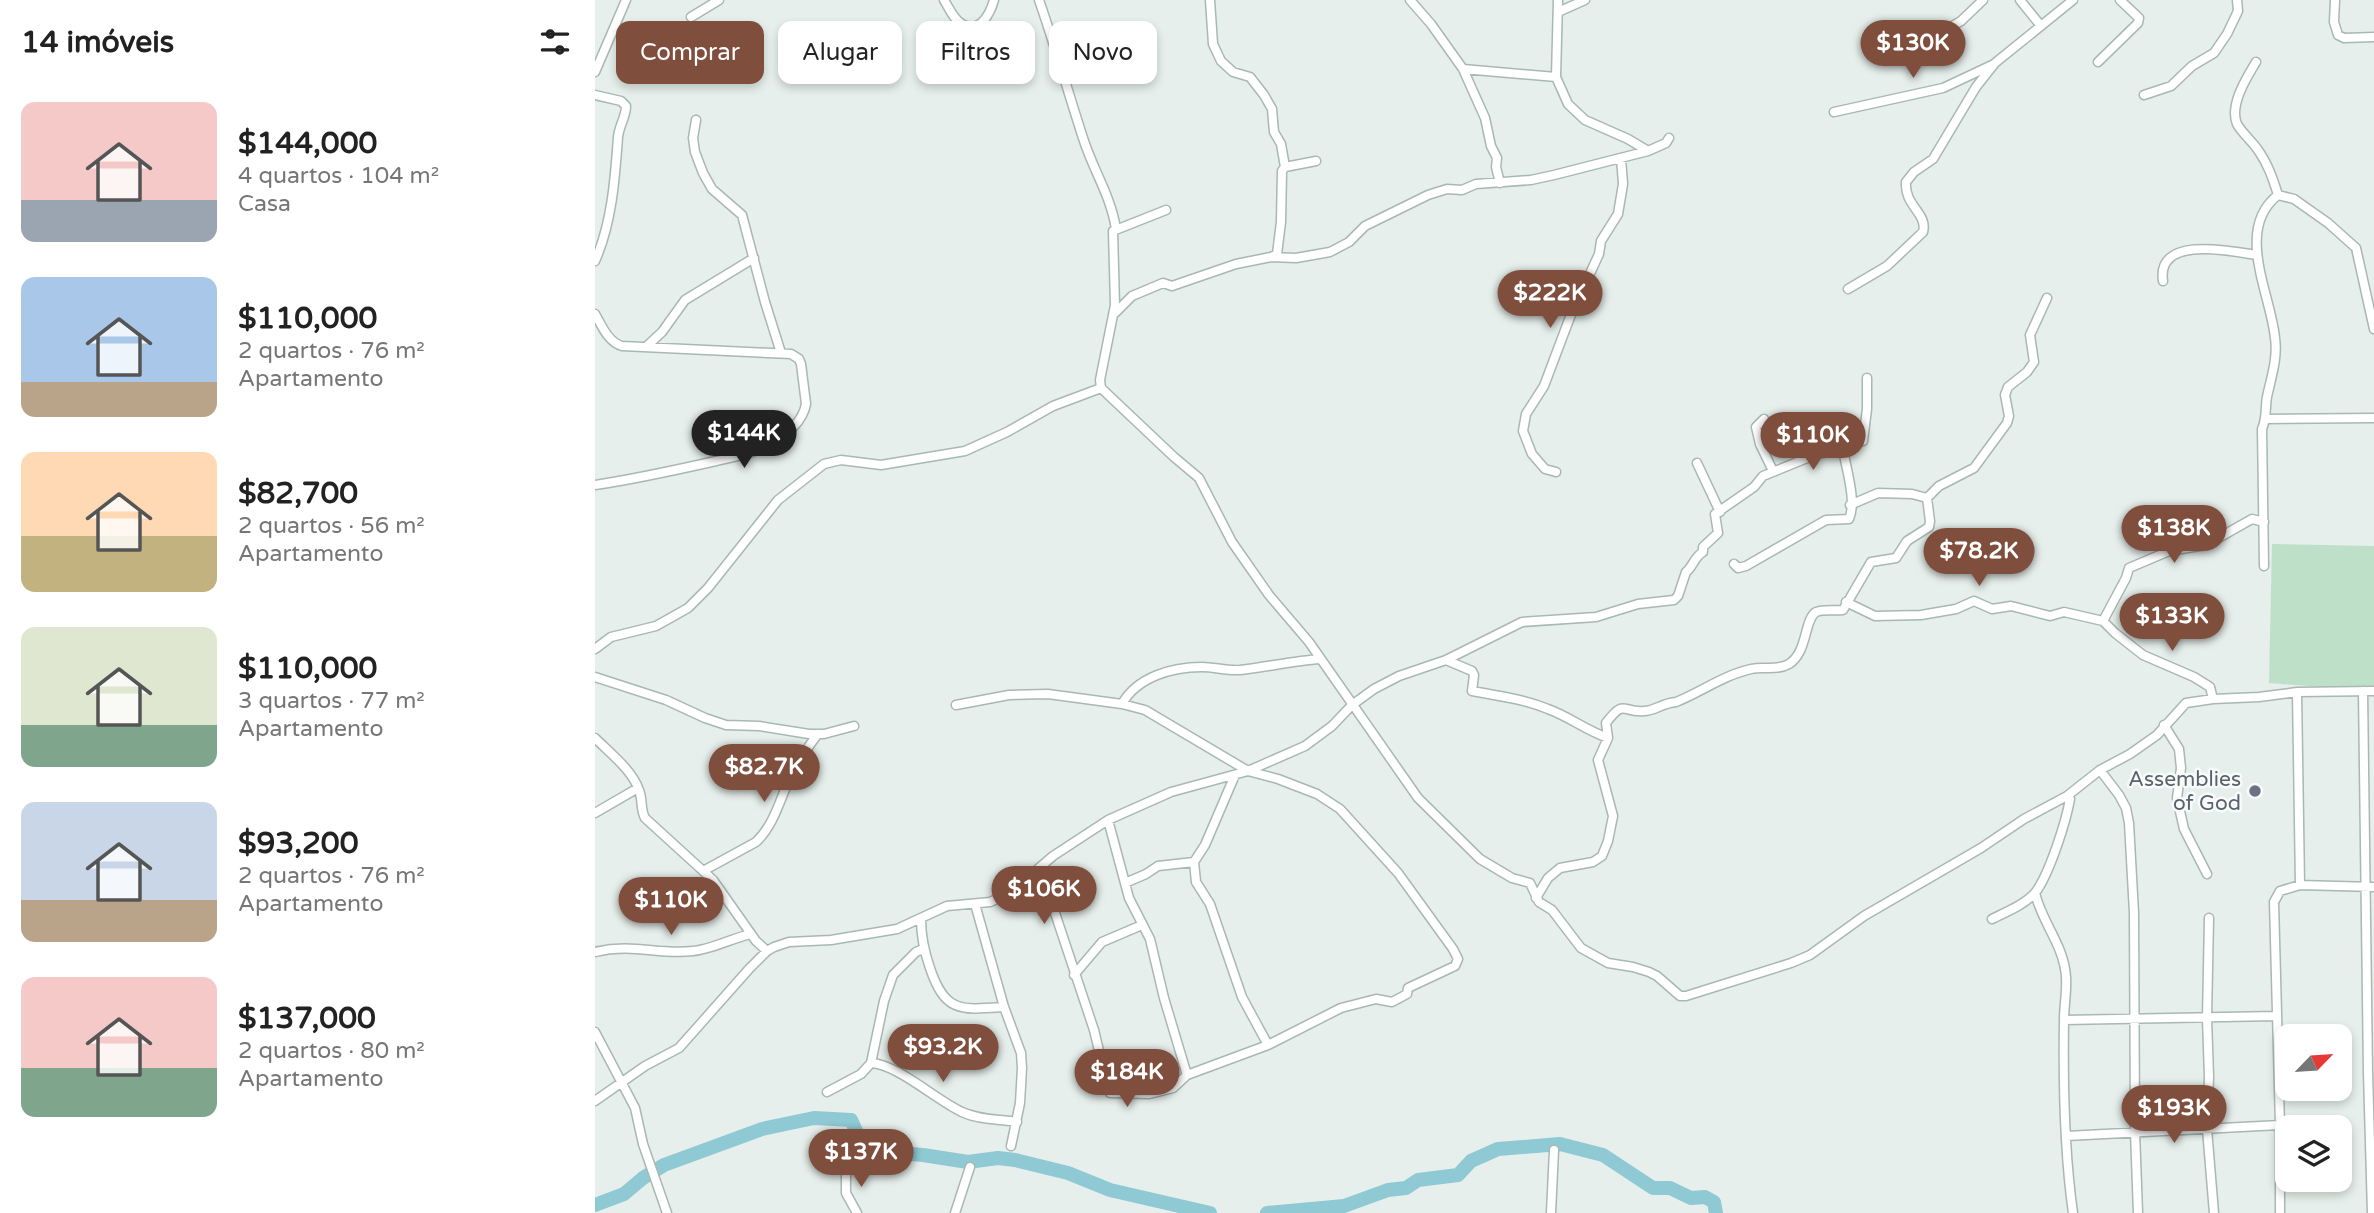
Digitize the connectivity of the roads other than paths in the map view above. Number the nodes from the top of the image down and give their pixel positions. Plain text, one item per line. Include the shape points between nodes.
1 (626, 0) edge
2 (719, 0) edge
3 (944, 0) edge
4 (994, 0) edge
5 (1039, 0) edge
6 (1210, 0) edge
7 (1410, 0) edge
8 (1558, 0) edge
9 (1585, 0) edge
10 (1983, 0) edge
11 (2021, 0) edge
12 (2073, 0) edge
13 (2120, 0) edge
14 (2237, 0) edge
15 (2335, 0) edge
16 (1558, 12) junction
17 (691, 17) dead end
18 (2041, 26) junction
19 (2374, 37) edge
20 (1929, 40) dead end
21 (2098, 62) dead end
22 (2256, 62) dead end
23 (1994, 64) junction
24 (1463, 69) junction
25 (595, 72) edge
26 (1556, 77) junction
27 (595, 94) edge
28 (2144, 95) dead end
29 (1835, 112) dead end
30 (696, 120) dead end
31 (1669, 138) dead end
32 (1648, 151) junction
33 (1621, 158) junction
34 (1317, 161) dead end
35 (1285, 167) junction
36 (1500, 183) junction
37 (2278, 195) junction
38 (1166, 210) dead end
39 (1116, 229) junction
40 (2256, 255) junction
41 (1271, 257) junction
42 (754, 258) junction
43 (595, 261) edge
44 (2163, 281) dead end
45 (1848, 289) dead end
46 (2047, 298) dead end
47 (595, 314) edge
48 (1110, 321) junction
49 (2374, 329) edge
50 (647, 346) junction
51 (781, 353) junction
52 (1867, 378) dead end
53 (1101, 388) junction
54 (2374, 418) edge
55 (1764, 419) dead end
56 (2266, 419) junction
57 (1843, 449) junction
58 (1697, 463) dead end
59 (1773, 471) junction
60 (1556, 472) dead end
61 (595, 485) edge
62 (1927, 498) junction
63 (1850, 505) junction
64 (1720, 512) junction
65 (2264, 522) junction
66 (1734, 564) dead end
67 (2264, 566) dead end
68 (1846, 602) junction
69 (2103, 621) junction
70 (595, 649) edge
71 (1320, 659) junction
72 (1446, 660) junction
73 (595, 677) edge
74 (2363, 691) junction
75 (2374, 691) edge
76 (2297, 692) junction
77 (2213, 699) junction
78 (1122, 704) junction
79 (956, 705) dead end
80 (1352, 705) junction
81 (2164, 724) junction
82 (854, 726) dead end
83 (818, 734) junction
84 (595, 738) edge
85 (1608, 738) junction
86 (2100, 770) junction
87 (1248, 771) junction
88 (1235, 775) junction
89 (638, 788) junction
90 (2067, 796) junction
91 (595, 813) edge
92 (1108, 820) junction
93 (1194, 862) junction
94 (1040, 868) junction
95 (702, 871) junction
96 (2207, 874) dead end
97 (1125, 883) junction
98 (2300, 885) junction
99 (2370, 887) edge
100 (2035, 892) junction
101 (1536, 898) junction
102 (975, 904) junction
103 (2209, 918) dead end
104 (921, 919) junction
105 (1992, 919) dead end
106 (1142, 925) junction
107 (751, 934) junction
108 (923, 949) junction
109 (767, 951) junction
110 (595, 952) edge
111 (1074, 975) junction
112 (1003, 1007) junction
113 (2276, 1016) junction
114 (2134, 1018) junction
115 (2207, 1018) junction
116 (2064, 1020) junction
117 (595, 1032) edge
118 (1268, 1045) junction
119 (871, 1063) junction
120 (1187, 1075) junction
121 (622, 1082) junction
122 (827, 1092) dead end
123 (595, 1101) edge
124 (2280, 1115) edge
125 (1017, 1122) junction
126 (2275, 1125) edge
127 (2207, 1129) junction
128 (2135, 1132) junction
129 (2066, 1136) junction
130 (1011, 1146) dead end
131 (1554, 1150) dead end
132 (846, 1164) dead end
133 (970, 1167) dead end
134 (2280, 1192) edge
135 (667, 1213) edge
136 (857, 1213) edge
137 (955, 1213) edge
138 (1551, 1213) edge
139 (2073, 1213) edge
140 (2139, 1213) edge
141 (2214, 1213) edge
142 (2280, 1213) edge
143 (2372, 1213) edge

1 - 25 street
2 - 17 street
3 - 4 street via 957,20 971,26 988,17
5 - 39 street
6 - 35 street via 1213,44 1221,61 1233,72 1250,77 1264,95 1272,109
7 - 24 street
8 - 16 street
9 - 16 street
10 - 20 street via 1961,21
11 - 18 street
12 - 18 street
13 - 21 street via 2139,18 2138,23
14 - 28 street via 2238,11 2214,53 2171,86
15 - 19 street via 2338,36
16 - 26 street
18 - 23 street
22 - 37 street via 2236,106 2237,123 2270,171
23 - 29 street via 1943,88
23 - 45 street via 1933,159 1906,182 1908,200 1923,220 1923,232 1887,266
24 - 26 street
24 - 36 street via 1485,118
26 - 32 street via 1568,104 1585,120
27 - 43 street via 621,101 627,110 618,134 617,168
30 - 42 street via 694,145 703,173 717,194 743,215
31 - 32 street
32 - 33 street
33 - 36 street
33 - 60 street via 1618,214 1601,241 1544,386 1526,414 1523,431 1532,454 1545,469
34 - 35 street
35 - 41 street via 1277,254
36 - 41 street via 1428,195 1366,226 1330,252
37 - 40 street via 2262,217
37 - 49 street via 2328,223 2356,248
38 - 39 street
39 - 48 street via 1112,233 1115,305
40 - 44 street via 2189,250 2165,262
40 - 56 street via 2276,341
41 - 48 street via 1172,286 1152,287 1125,301
42 - 50 street via 685,300
42 - 51 street
46 - 62 street via 2030,335 2034,362 2005,395 2007,424 1974,468 1939,486
47 - 50 street via 613,344
48 - 53 street
50 - 51 street
51 - 61 street via 799,359 806,404 802,416 784,436 735,457
52 - 57 street via 1864,439 1847,443
53 - 70 street via 1052,406 965,451 881,465 841,460 824,464 778,500 688,608 656,626 611,637
53 - 71 street via 1199,478 1232,542
54 - 56 street
55 - 59 street via 1756,434
56 - 65 street via 2262,429
57 - 59 street
57 - 63 street
58 - 64 street
59 - 64 street
62 - 63 street via 1878,493
62 - 68 street via 1930,521 1926,530 1907,541 1896,558 1871,562
63 - 66 street via 1849,519 1826,520 1746,566
64 - 72 street via 1714,516 1718,533 1686,572 1674,600 1638,604 1596,618 1522,622
65 - 67 street
65 - 69 street via 2252,519 2206,545 2169,551 2129,568
68 - 69 street via 1875,616 1921,615 1974,601 1991,609 2011,606 2050,616 2064,612
68 - 85 street via 1843,610 1812,614 1806,640 1788,664 1754,668 1688,698 1643,712 1626,707 1615,711 1606,723
69 - 77 street via 2143,655 2210,687
71 - 78 street via 1237,670 1176,670 1140,683
71 - 80 street
72 - 80 street via 1399,676
72 - 85 street via 1472,671 1472,691 1536,704
73 - 83 street via 715,722
74 - 75 street
74 - 76 street
74 - 99 street
76 - 77 street
76 - 98 street
77 - 81 street via 2186,703
78 - 79 street via 1048,694 1009,695
78 - 87 street via 1145,710
80 - 87 street via 1305,746
80 - 101 street via 1418,798 1480,859 1512,878 1531,883
81 - 86 street via 2157,735
81 - 96 street via 2179,749 2177,798 2184,830
82 - 83 street
83 - 95 street via 800,759 762,836
84 - 89 street
85 - 101 street via 1598,760 1613,816 1602,856 1560,868
86 - 90 street
86 - 114 street via 2119,795 2129,822
87 - 88 street
87 - 118 street via 1317,793 1339,809 1398,873 1458,959 1455,966 1408,988 1407,994 1392,1002 1376,999 1341,1008
88 - 92 street via 1181,789
88 - 93 street
89 - 91 street
89 - 95 street via 645,818
90 - 100 street via 2063,827
90 - 101 street via 1864,916 1809,955 1686,996 1649,972 1608,963 1581,948 1552,910
92 - 94 street
92 - 97 street
93 - 97 street via 1158,866
93 - 118 street via 1196,882 1210,904 1242,997
94 - 102 street via 1010,893
94 - 111 street
95 - 107 street
97 - 106 street
98 - 99 street
98 - 113 street via 2280,891 2274,902
99 - 143 street
100 - 105 street
100 - 116 street via 2062,954
102 - 104 street via 947,906
102 - 112 street
103 - 115 street
104 - 108 street
104 - 109 street via 897,929 789,942
106 - 111 street via 1102,942
106 - 120 street via 1150,939
107 - 109 street
107 - 110 street via 695,951 625,947
108 - 112 street via 942,996 964,1008
108 - 119 street via 893,975
109 - 121 street via 689,1039
111 - 120 street via 1110,1093 1150,1094 1173,1088
112 - 125 street via 1021,1053
113 - 115 street
113 - 124 street
114 - 115 street
114 - 116 street
114 - 128 street
115 - 127 street
116 - 129 street
117 - 121 street
118 - 120 street
119 - 122 street
119 - 125 street via 900,1073 964,1113
121 - 123 street
121 - 135 street via 635,1108
125 - 130 street
126 - 127 street
127 - 128 street
127 - 141 street
128 - 129 street
128 - 140 street
129 - 139 street
131 - 138 street
132 - 136 street via 846,1193
133 - 137 street
134 - 142 street

